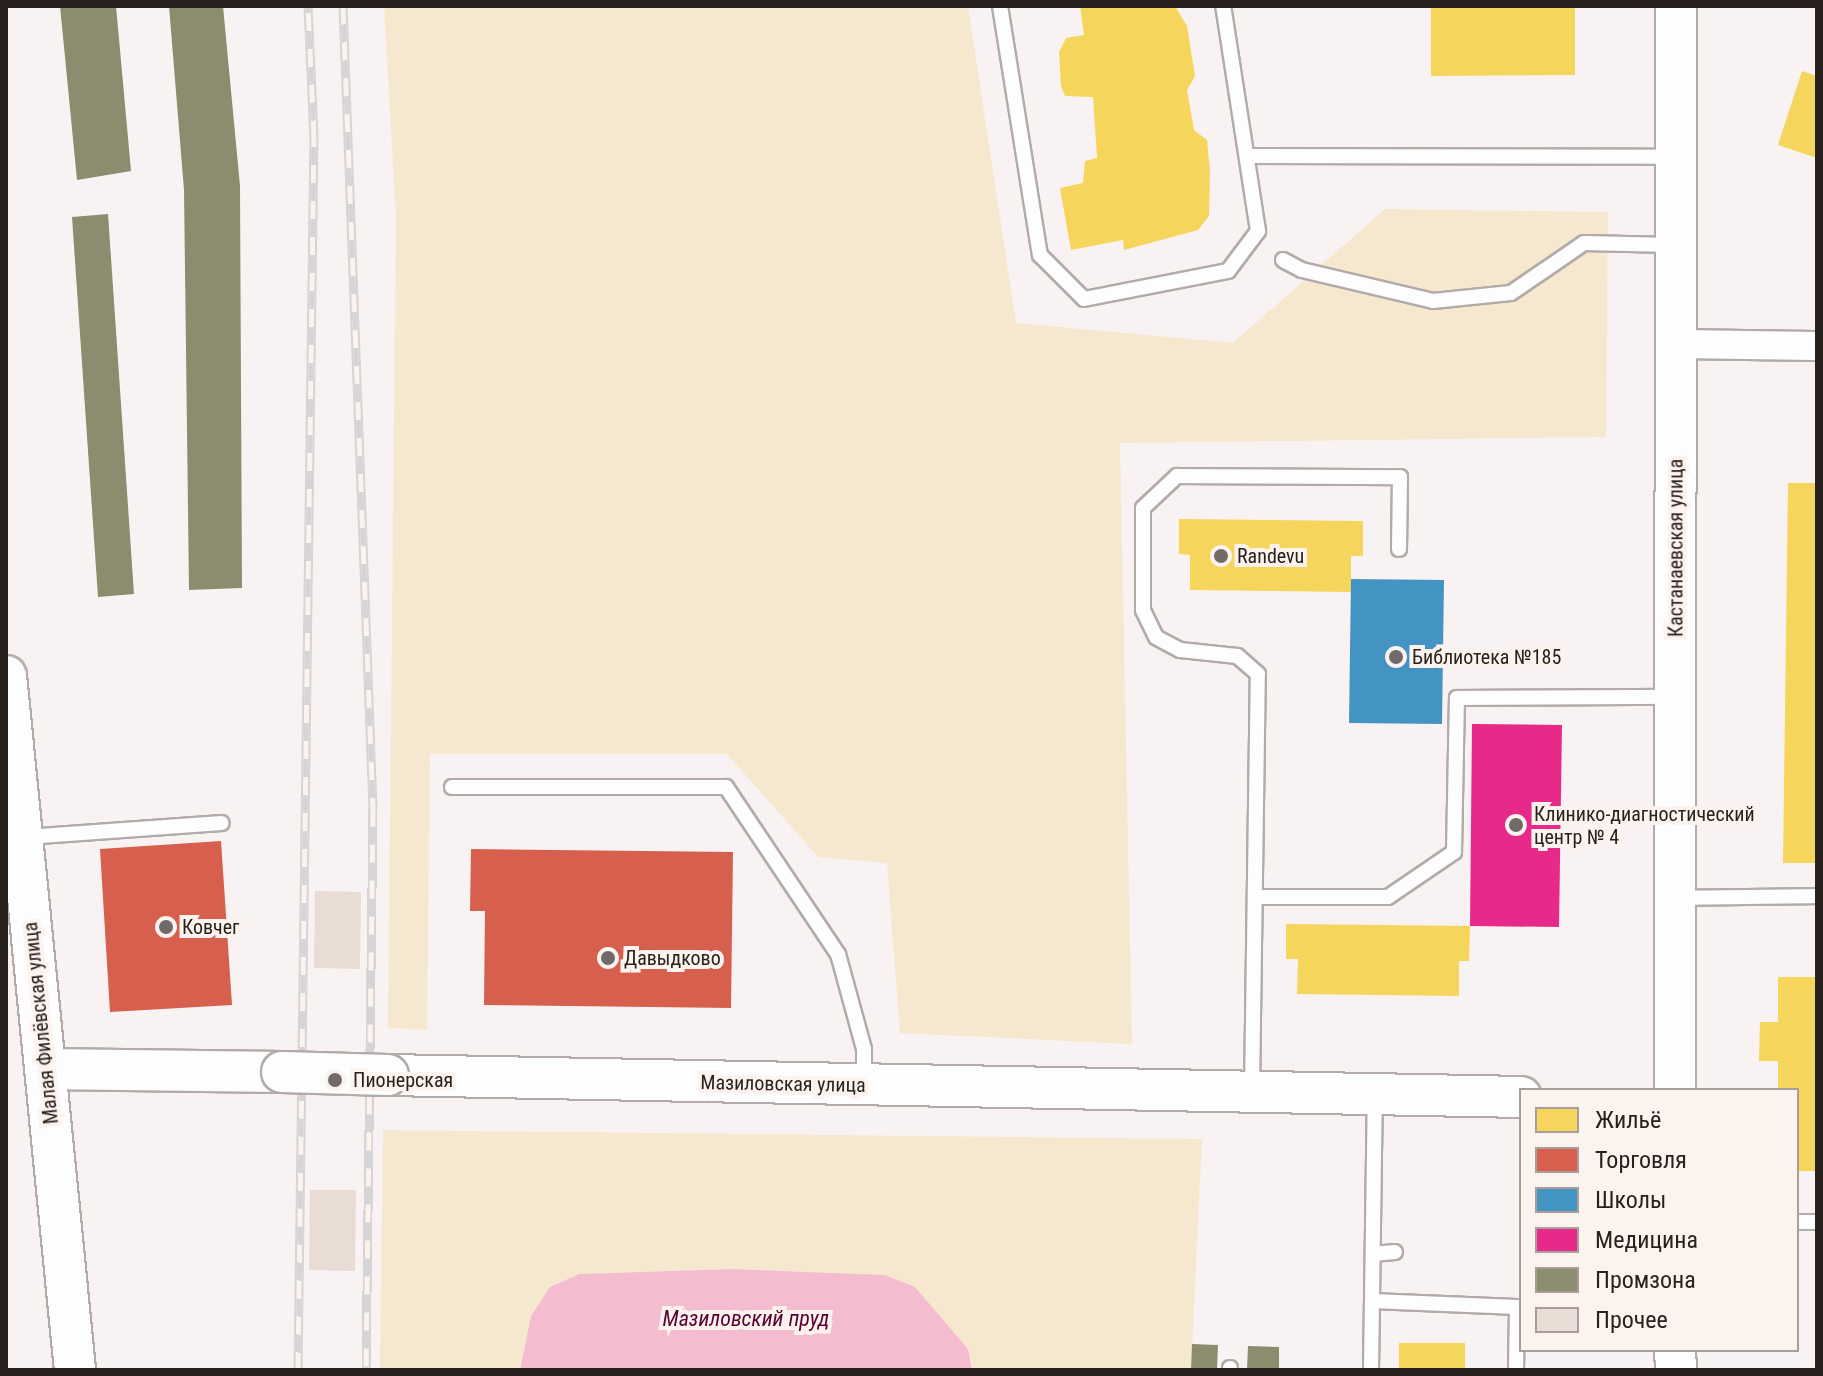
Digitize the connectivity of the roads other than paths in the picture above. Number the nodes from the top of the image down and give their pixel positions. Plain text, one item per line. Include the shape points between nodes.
1 (1000, 6) edge
2 (1223, 6) edge
3 (1676, 6) edge
4 (1248, 156) junction
5 (1676, 157) junction
6 (1676, 245) junction
7 (1283, 260) dead end
8 (1676, 344) junction
9 (1817, 346) edge
10 (1399, 549) dead end
11 (6, 676) edge
12 (1676, 697) junction
13 (452, 787) dead end
14 (221, 823) dead end
15 (18, 858) edge
16 (1817, 896) edge
17 (1255, 897) junction
18 (1676, 898) junction
19 (46, 1069) junction
20 (864, 1086) junction
21 (1675, 1088) edge
22 (1252, 1091) junction
23 (1375, 1094) junction
24 (1519, 1097) edge
25 (1395, 1252) dead end
26 (1373, 1254) junction
27 (1372, 1301) junction
28 (75, 1370) edge
29 (1371, 1370) edge
30 (1516, 1370) edge

1 - 4 lane via 1040,255 1084,299 1228,271 1258,231
2 - 4 lane
3 - 5 street, Кастанаевская улица
4 - 5 lane
5 - 6 street, Кастанаевская улица
6 - 7 lane via 1584,243 1511,293 1433,301 1302,270
6 - 8 street, Кастанаевская улица
8 - 9 street
8 - 12 street, Кастанаевская улица
10 - 17 lane via 1400,477 1177,476 1143,508 1143,610 1156,637 1180,650 1237,656 1258,674
11 - 15 street, Малая Филёвская улица
12 - 17 lane via 1457,698 1454,852 1388,897
12 - 18 street, Кастанаевская улица
13 - 20 lane via 726,787 838,954 864,1049
14 - 15 lane
15 - 19 street, Малая Филёвская улица
16 - 18 lane
17 - 22 lane
18 - 21 street, Кастанаевская улица
19 - 20 street, Мазиловская улица, bridge
19 - 28 street, Малая Филёвская улица
20 - 22 street, Мазиловская улица
22 - 23 street, Мазиловская улица
23 - 24 street, Мазиловская улица
23 - 26 lane
25 - 26 lane
26 - 27 lane
27 - 29 lane
27 - 30 lane via 1517,1307

